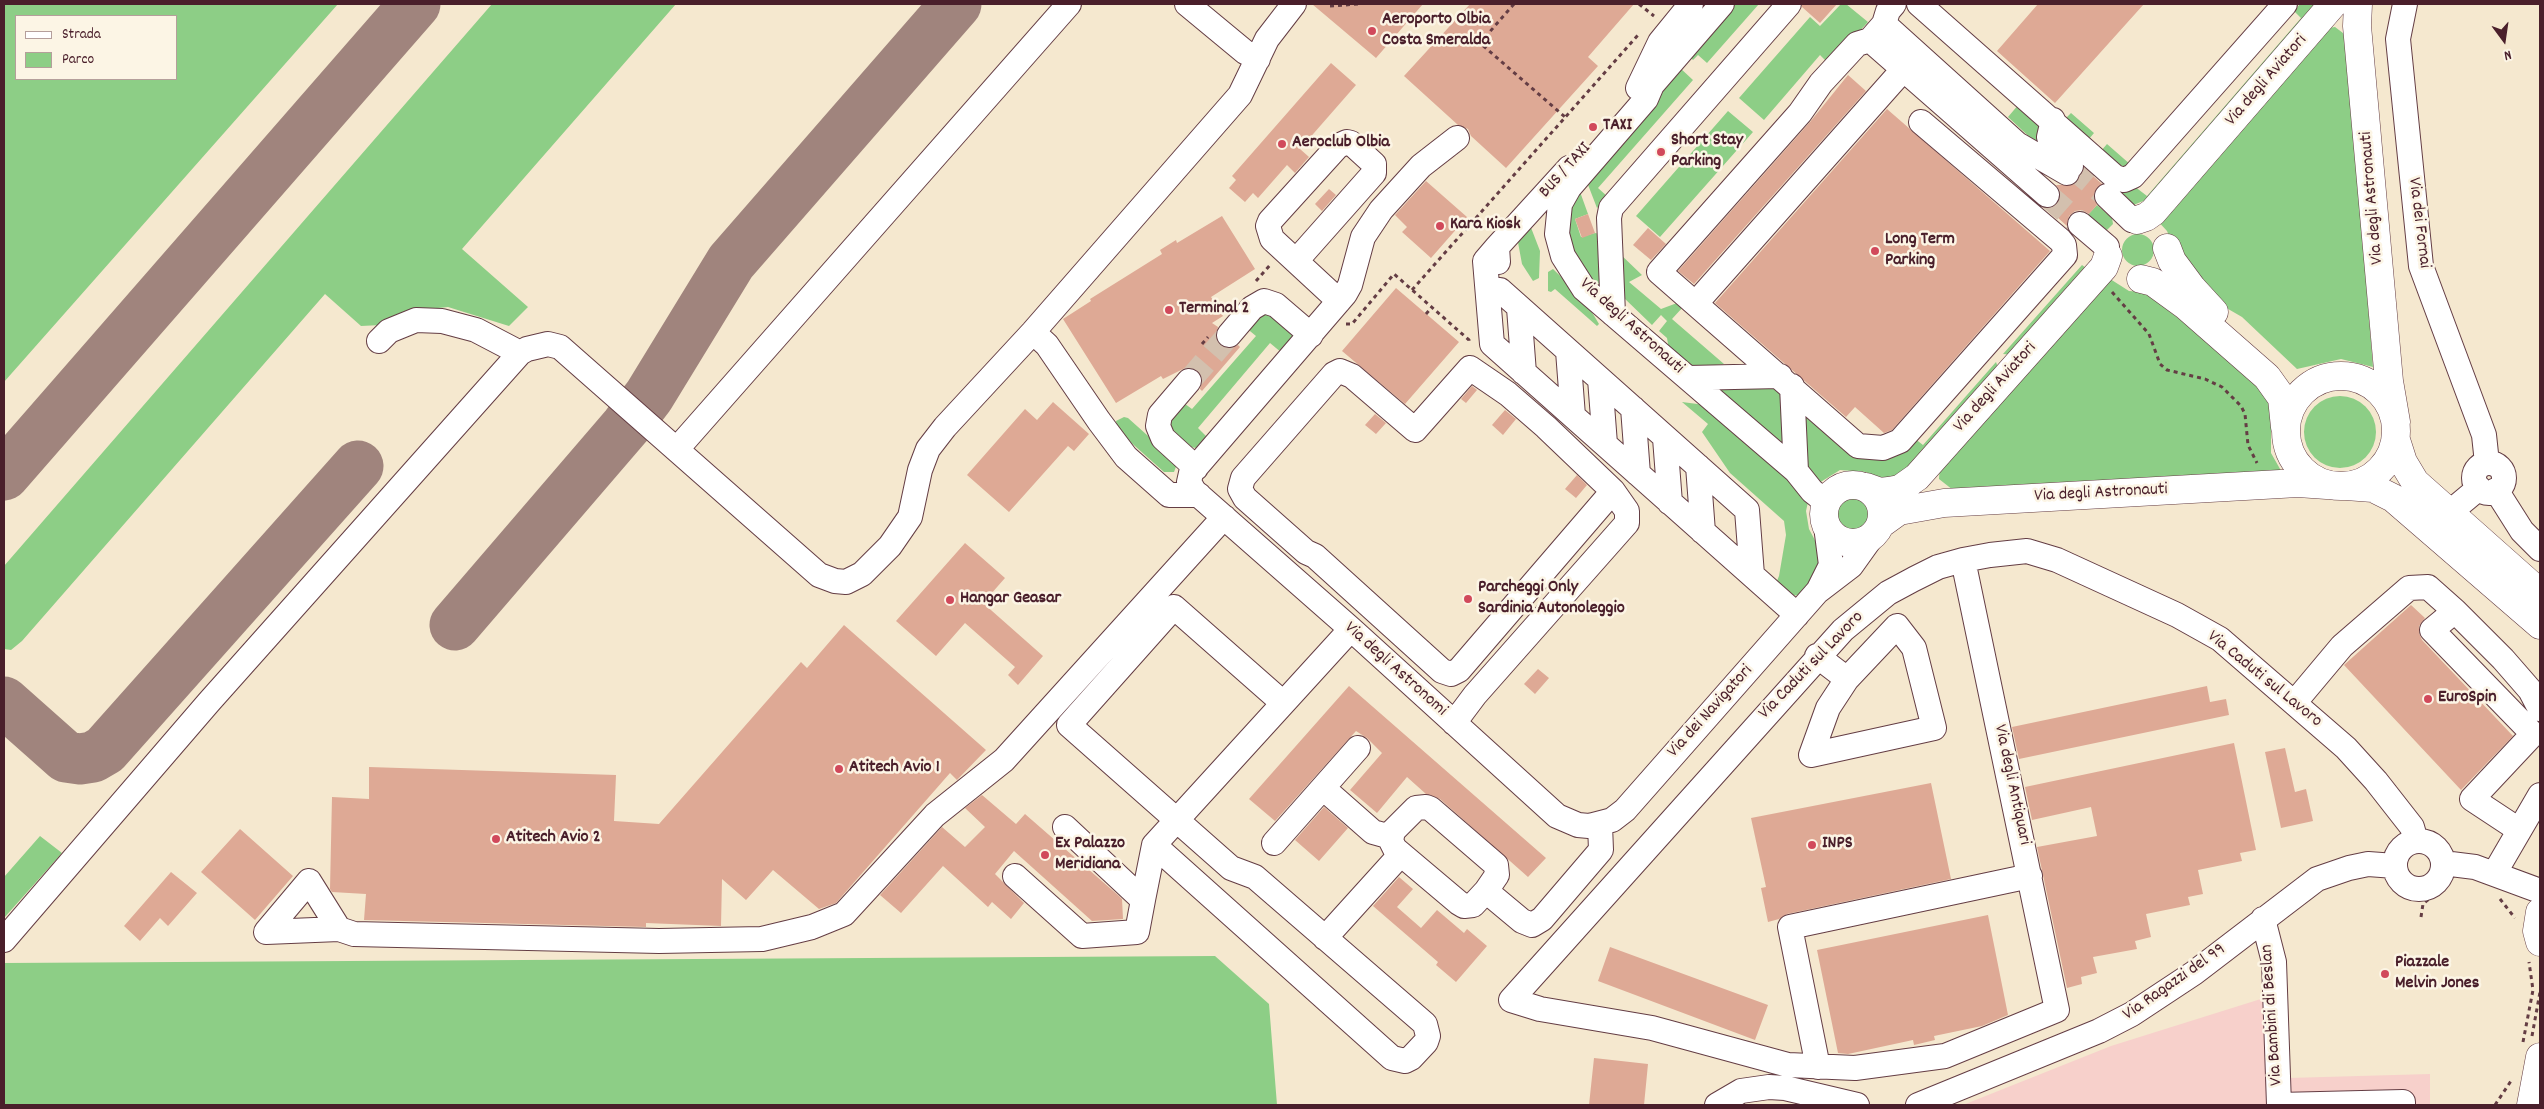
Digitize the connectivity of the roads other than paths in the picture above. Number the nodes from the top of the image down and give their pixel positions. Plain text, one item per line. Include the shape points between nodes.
1 (1069, 4) edge
2 (1187, 4) edge
3 (1294, 4) edge
4 (1691, 4) edge
5 (1722, 4) edge
6 (1789, 4) edge
7 (1919, 4) edge
8 (2285, 4) edge
9 (2333, 4) edge
10 (2358, 4) edge
11 (2405, 4) edge
12 (1883, 23) edge
13 (1258, 59) junction
14 (1910, 62) junction
15 (2053, 120) junction
16 (1921, 122) dead end
17 (1457, 138) dead end
18 (2047, 195) tunnel mouth
19 (2103, 199) tunnel mouth
20 (1540, 200) junction
21 (2132, 221) junction
22 (2080, 224) tunnel mouth
23 (1497, 247) junction
24 (2167, 248) junction
25 (2104, 259) junction
26 (1296, 261) junction
27 (2141, 279) junction
28 (1584, 289) junction
29 (1500, 290) junction
30 (1339, 301) junction
31 (1696, 303) junction
32 (1613, 314) junction
33 (1033, 332) junction
34 (1229, 335) tunnel mouth
35 (1311, 335) junction
36 (379, 341) dead end
37 (1986, 346) junction
38 (520, 353) junction
39 (1504, 355) junction
40 (2013, 369) junction
41 (2326, 377) junction
42 (1688, 378) junction
43 (1189, 381) tunnel mouth
44 (1786, 381) junction
45 (1625, 402) junction
46 (2285, 430) junction
47 (2396, 431) junction
48 (677, 449) junction
49 (1196, 468) junction
50 (1796, 471) junction
51 (1638, 474) junction
52 (2335, 486) junction
53 (1866, 487) junction
54 (2488, 489) junction
55 (1613, 491) junction
56 (1199, 495) junction
57 (2449, 513) junction
58 (1826, 514) junction
59 (1224, 518) junction
60 (1878, 528) junction
61 (2540, 548) edge
62 (1306, 552) junction
63 (1963, 560) junction
64 (1302, 588) junction
65 (1817, 592) junction
66 (2540, 592) edge
67 (2455, 611) junction
68 (1797, 615) junction
69 (2540, 625) edge
70 (1351, 629) junction
71 (1818, 656) junction
72 (1846, 679) junction
73 (2295, 702) junction
74 (1283, 703) junction
75 (2540, 709) edge
76 (1454, 723) junction
77 (2536, 733) edge
78 (1358, 748) dead end
79 (1323, 788) junction
80 (2540, 795) edge
81 (1176, 819) junction
82 (1600, 825) junction
83 (1065, 827) dead end
84 (2519, 830) junction
85 (2416, 841) junction
86 (1274, 843) dead end
87 (1154, 845) junction
88 (1396, 845) junction
89 (2395, 866) junction
90 (2446, 873) junction
91 (1015, 876) dead end
92 (2030, 876) junction
93 (2501, 886) junction
94 (1486, 891) junction
95 (2540, 891) edge
96 (1143, 900) junction
97 (2263, 919) junction
98 (339, 929) dead end
99 (2532, 932) edge
100 (1325, 938) junction
101 (4, 940) edge
102 (2530, 1054) edge
103 (1818, 1067) junction
104 (1717, 1105) edge
105 (1857, 1105) edge
106 (1918, 1105) edge
107 (2403, 1105) edge
108 (2531, 1105) edge

1 - 48 street
2 - 13 street
3 - 13 street via 1272,32
4 - 20 street, BUS / TAXI via 1660,42 1631,100
5 - 28 street, Via degli Astronauti via 1652,85 1646,99 1563,197 1557,223 1560,244 1568,266
6 - 32 street via 1612,208 1609,218
7 - 15 street
8 - 15 street via 2129,178 2119,180 2115,177
9 - 21 main road, Via degli Aviatori via 2153,212
10 - 47 main road, Via degli Astronauti via 2357,26
11 - 54 street, Via dei Fornai via 2398,39 2421,266 2484,435 2487,463 2496,465 2503,473 2502,483
12 - 14 street
12 - 31 street via 1857,44 1827,76 1800,113 1659,272
13 - 33 street via 1240,95
14 - 15 street via 2017,144 2069,170 2051,144 2049,137
14 - 18 street
14 - 31 street
16 - 37 street via 1996,183 2060,240 2065,250 2062,259
17 - 30 street via 1421,166 1370,224 1350,285
19 - 21 street
20 - 23 street, BUS / TAXI
20 - 28 street via 1537,216 1544,242 1564,271
21 - 24 main road via 2154,225 2165,239
21 - 25 main road via 2114,232
22 - 25 street
23 - 29 street
23 - 39 street, BUS / TAXI via 1485,261 1492,344
24 - 27 main road via 2166,257 2157,272
24 - 41 main road via 2172,261 2192,288 2264,358 2297,380
25 - 27 main road via 2116,271 2132,279
25 - 40 main road, Via degli Aviatori
26 - 26 street via 1272,240 1268,231 1270,221 1338,146 1351,143 1374,164 1374,173
26 - 30 street
27 - 46 main road via 2153,282 2186,306 2266,377 2282,398
28 - 32 street, Via degli Astronauti
29 - 39 street
29 - 45 street
30 - 35 street
31 - 44 street
32 - 42 street, Via degli Astronauti
33 - 48 street via 928,449 910,518 890,546 862,574 846,582 819,575
33 - 56 street via 1047,345 1126,457 1169,494
34 - 35 street via 1252,308 1264,301 1276,305
35 - 49 street
36 - 38 street via 389,331 416,320 442,321 476,330
37 - 40 street
37 - 44 street via 1900,441 1883,448 1865,448 1850,442
38 - 48 street via 539,345 560,347
38 - 101 street via 209,702
39 - 51 street, BUS / TAXI
40 - 53 main road, Via degli Aviatori via 1910,484 1880,492
41 - 46 main road via 2310,384 2297,397 2288,412
41 - 47 main road via 2345,375 2364,380 2378,390 2389,403
42 - 44 street
42 - 50 street, Via degli Astronauti
43 - 49 street via 1160,415 1158,426 1163,438
44 - 50 street
45 - 51 street
45 - 51 street
45 - 51 street
45 - 51 street
45 - 51 street
45 - 51 street
45 - 51 street
45 - 51 street via 1747,510
46 - 52 main road via 2292,458 2301,470 2313,479
47 - 52 main road via 2391,455 2371,478 2358,484
47 - 57 main road, Via degli Astronauti via 2400,456 2415,482
49 - 56 street via 1190,477 1190,487
50 - 58 street, Via degli Astronauti
51 - 68 street, BUS / TAXI
52 - 60 main road, Via degli Astronauti via 2298,483 1944,503 1899,511
52 - 69 main road, Via degli Astronauti via 2373,488 2393,498
53 - 58 main road via 1856,484 1838,488
53 - 60 main road via 1881,506
54 - 57 street
54 - 61 street
55 - 62 street via 1459,670 1451,674 1446,674 1316,556
55 - 62 street via 1546,426 1470,368 1415,430 1352,376 1340,371 1329,379 1240,483 1245,498
55 - 76 street via 1627,511 1627,523 1474,695
56 - 59 street, Via degli Astronomi
57 - 66 main road, Via degli Astronauti
58 - 60 main road via 1836,538 1852,543 1869,538
58 - 65 street, Via dei Navigatori via 1831,565
59 - 64 street, Via degli Astronomi
59 - 98 street via 1004,760 935,815 844,914 812,927 762,939 620,940 354,934
60 - 65 street, Via dei Navigatori via 1851,566
62 - 64 street via 1307,578
63 - 71 street, Via Caduti sul Lavoro via 1938,568 1888,593 1842,630
63 - 73 street, Via Caduti sul Lavoro via 2027,551 2057,560 2177,615 2220,639
63 - 92 street, Via degli Antiquari
64 - 70 street, Via degli Astronomi
65 - 68 street, Via dei Navigatori
67 - 73 street via 2428,587 2408,588 2342,646
67 - 75 street via 2530,690
67 - 77 street via 2432,630
68 - 82 street, Via dei Navigatori via 1625,810
70 - 74 street
70 - 76 street, Via degli Astronomi
71 - 72 street
71 - 103 street, Via Caduti sul Lavoro via 1511,1000 1540,1009 1652,1028 1788,1065
72 - 72 street via 1828,708 1811,755 1934,728 1914,648 1897,626
73 - 85 street, Via Caduti sul Lavoro via 2346,748 2376,781 2412,827
74 - 81 street
74 - 81 street via 1174,607 1069,725
76 - 82 street, Via degli Astronomi via 1557,816 1578,825
77 - 84 street via 2472,799
78 - 79 street
79 - 86 street
79 - 88 street via 1373,832
80 - 84 street
81 - 87 street
81 - 100 street via 1231,868 1256,877
82 - 94 street via 1600,850 1537,923 1526,924
83 - 96 street
84 - 93 street
85 - 89 street via 2398,852
85 - 90 street via 2431,844 2441,856
87 - 96 street
87 - 100 street via 1392,1058 1405,1061 1411,1058 1426,1042 1425,1024
88 - 94 street via 1464,906 1473,905
88 - 94 street via 1411,812 1421,806 1431,809 1496,865 1497,876
88 - 100 street
89 - 90 street via 2396,873 2406,885 2420,889 2434,884 2442,871
89 - 97 street, Via Ragazzi del 99 via 2368,864 2331,873 2301,890
90 - 93 street via 2475,867
91 - 96 street via 1082,936 1137,932
92 - 103 street, Via degli Antiquari via 2057,1010 1945,1056 1854,1068
92 - 103 street via 1790,927
93 - 95 street
93 - 99 street via 2529,908
97 - 106 street, Via Ragazzi del 99 via 2194,973 2099,1032
97 - 107 street, Via Bambini di Beslan via 2274,962 2279,1105 2403,1102
102 - 108 main road
104 - 105 street via 1741,1091 1769,1087

